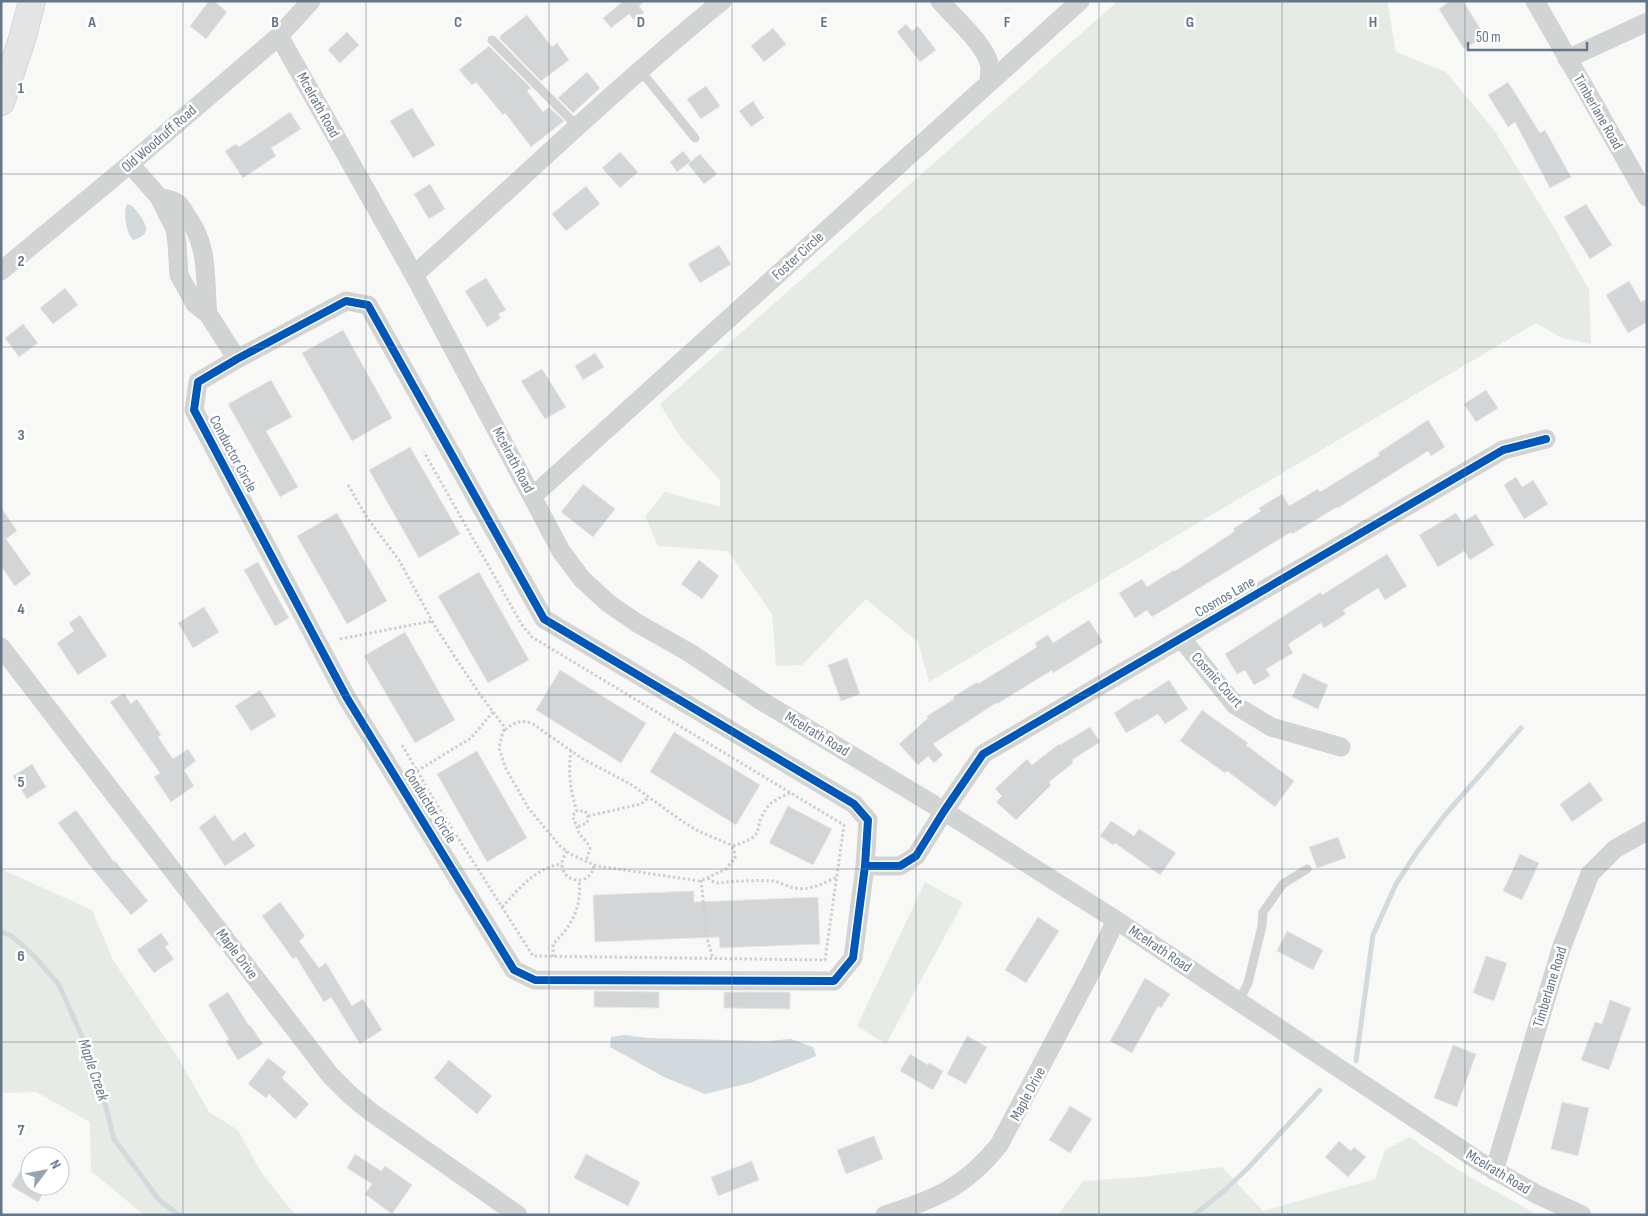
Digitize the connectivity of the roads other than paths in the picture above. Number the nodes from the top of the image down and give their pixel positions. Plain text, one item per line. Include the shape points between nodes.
1 (32, 1) edge
2 (311, 1) edge
3 (940, 1) edge
4 (1080, 1) edge
5 (1535, 1) edge
6 (718, 2) edge
7 (1647, 22) edge
8 (279, 36) junction
9 (492, 40) dead end
10 (1567, 59) junction
11 (640, 70) junction
12 (989, 83) junction
13 (1, 102) edge
14 (577, 126) junction
15 (695, 138) dead end
16 (130, 164) junction
17 (159, 197) junction
18 (1647, 197) edge
19 (1, 271) edge
20 (414, 275) junction
21 (208, 314) junction
22 (237, 359) junction
23 (1546, 439) dead end
24 (533, 496) junction
25 (1181, 638) junction
26 (1, 647) edge
27 (1341, 747) dead end
28 (944, 811) junction
29 (1647, 831) edge
30 (865, 866) junction
31 (1307, 869) dead end
32 (1116, 920) junction
33 (1239, 1001) junction
34 (1494, 1171) junction
35 (518, 1215) edge
36 (885, 1215) edge
37 (1582, 1215) edge

1 - 13 main road
2 - 8 street, Old Woodruff Road
3 - 12 street via 982,48 990,69
4 - 12 street, Foster Circle
5 - 10 street, Timberlane Road
6 - 11 street
7 - 10 street
8 - 16 street, Old Woodruff Road
8 - 20 street, Mcelrath Road
9 - 14 lane
10 - 18 street, Timberlane Road
11 - 14 street
11 - 15 lane
12 - 24 street, Foster Circle
14 - 20 street
16 - 17 street
16 - 19 street, Old Woodruff Road
17 - 21 street via 175,230 178,275 195,304
17 - 21 street via 178,203 202,246 206,262
20 - 24 street, Mcelrath Road
21 - 22 street
22 - 30 street, Conductor Circle via 346,301 368,305 544,619 854,804 868,820
22 - 30 street, Conductor Circle via 198,382 194,410 347,698 514,970 535,980 834,981 853,958
23 - 25 street, Cosmos Lane via 1504,450
24 - 28 street, Mcelrath Road via 561,551 582,579 608,603
25 - 27 street, Cosmic Court via 1235,705 1271,727
25 - 28 street, Cosmos Lane via 983,754
26 - 35 street, Maple Drive via 330,1075 371,1112
28 - 30 street via 916,856 900,866
28 - 32 street, Mcelrath Road
29 - 34 street, Timberlane Road via 1615,849 1590,874 1562,946
31 - 33 lane via 1283,884 1263,912 1248,984
32 - 33 street, Mcelrath Road
32 - 36 street, Maple Drive via 999,1145 985,1162 953,1188
33 - 34 street, Mcelrath Road
34 - 37 street, Mcelrath Road

